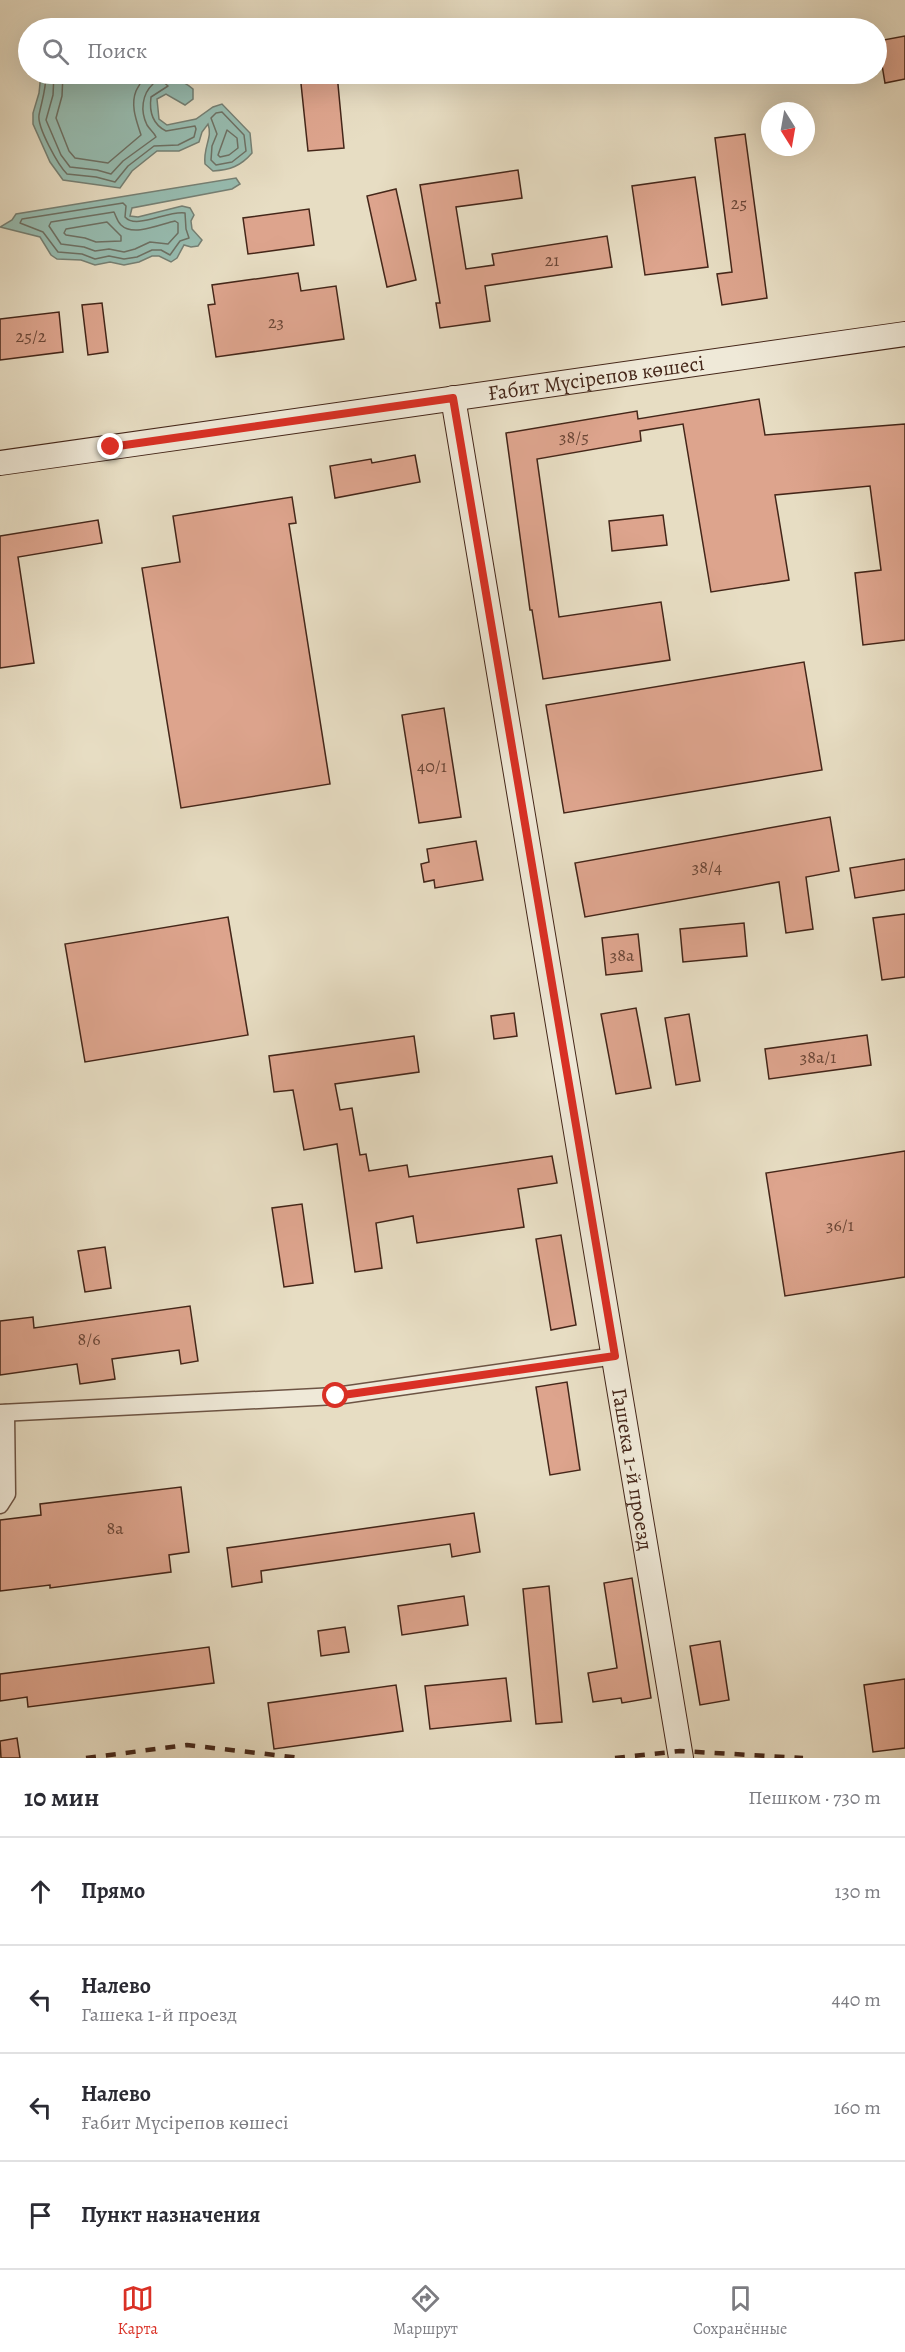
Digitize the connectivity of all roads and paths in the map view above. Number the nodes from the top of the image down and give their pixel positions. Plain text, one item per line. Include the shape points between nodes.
1 (905, 334) edge
2 (453, 398) junction
3 (0, 463) edge
4 (615, 1356) junction
5 (3, 1413) edge
6 (0, 1505) edge
7 (681, 1758) edge

1 - 2 main road, Ғабит Мүсірепов көшесі
2 - 3 main road, Ғабит Мүсірепов көшесі
2 - 4 main road, Гашека 1-й проезд
4 - 5 street via 336,1396
4 - 7 main road, Гашека 1-й проезд
5 - 6 street via 7,1494

